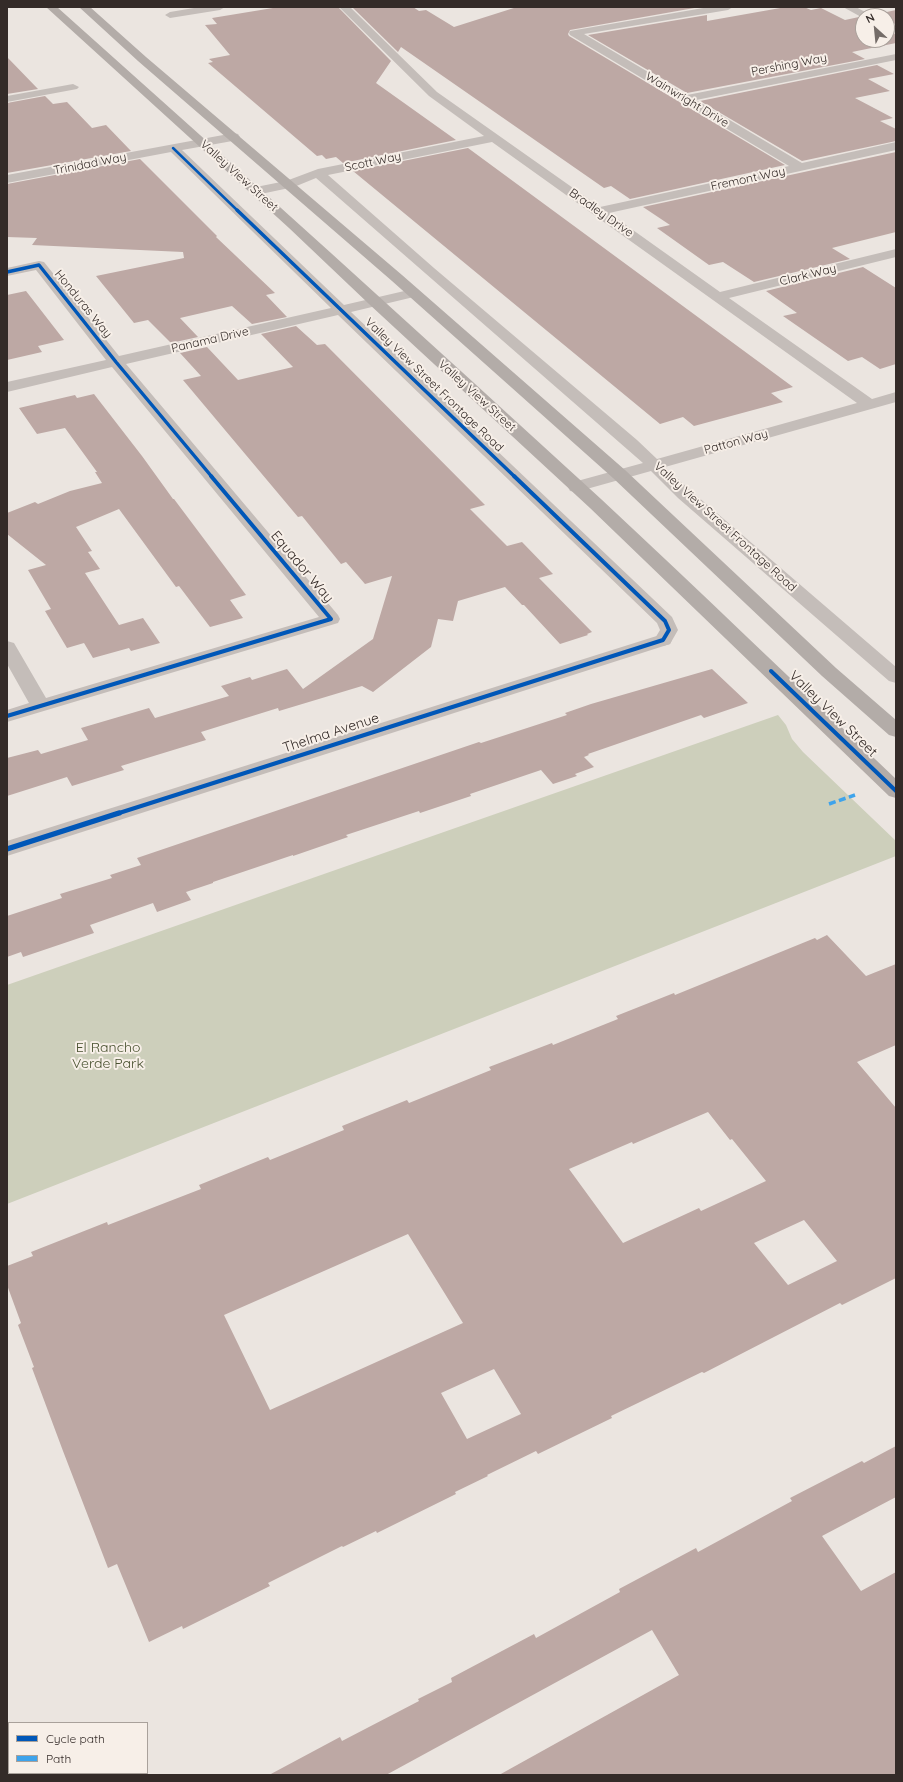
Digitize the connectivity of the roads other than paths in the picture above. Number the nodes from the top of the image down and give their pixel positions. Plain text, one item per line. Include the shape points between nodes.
1 (51, 7) edge
2 (84, 7) edge
3 (220, 7) edge
4 (344, 7) edge
5 (728, 7) edge
6 (170, 15) dead end
7 (896, 57) edge
8 (73, 88) dead end
9 (7, 99) edge
10 (686, 99) junction
11 (234, 137) junction
12 (493, 138) junction
13 (202, 143) junction
14 (896, 146) edge
15 (173, 148) junction
16 (800, 167) junction
17 (318, 173) junction
18 (7, 179) edge
19 (289, 184) junction
20 (256, 191) junction
21 (600, 211) junction
22 (896, 253) edge
23 (7, 272) edge
24 (413, 292) junction
25 (720, 296) junction
26 (374, 301) junction
27 (341, 309) junction
28 (116, 362) junction
29 (7, 387) edge
30 (896, 397) edge
31 (870, 405) junction
32 (654, 465) junction
33 (618, 474) junction
34 (576, 487) junction
35 (663, 640) joint
36 (7, 647) edge
37 (896, 677) edge
38 (41, 706) junction
39 (7, 716) edge
40 (896, 731) edge
41 (896, 792) edge
42 (7, 849) edge

1 - 13 main road, Valley View Street
2 - 11 main road, Valley View Street
3 - 6 street
4 - 12 street, Bradley Drive via 433,94
5 - 10 street, Wainwright Drive via 574,33
7 - 10 street, Pershing Way
8 - 9 street
10 - 16 street, Wainwright Drive
11 - 13 street, Trinidad Way
11 - 19 main road, Valley View Street
12 - 17 street, Scott Way
12 - 21 street, Bradley Drive
13 - 15 street, Trinidad Way
13 - 20 main road, Valley View Street
14 - 16 street, Fremont Way
15 - 18 street, Trinidad Way
15 - 27 street, Valley View Street Frontage Road
16 - 21 street, Fremont Way
17 - 19 street, Scott Way
17 - 32 street, Valley View Street Frontage Road
19 - 20 street, Scott Way
19 - 24 main road, Valley View Street
20 - 26 main road, Valley View Street
21 - 25 street, Bradley Drive
22 - 25 street, Clark Way
23 - 28 street, Honduras Way via 39,265
24 - 26 street, Panama Drive
24 - 33 main road, Valley View Street
25 - 31 street, Bradley Drive
26 - 27 street, Panama Drive
26 - 34 main road, Valley View Street
27 - 28 street, Panama Drive
27 - 35 street, Valley View Street Frontage Road via 665,621 669,630
28 - 29 street, Panama Drive
28 - 38 street, Equador Way via 331,620
30 - 31 street, Patton Way
31 - 32 street, Patton Way
32 - 33 street, Patton Way
32 - 37 street, Valley View Street Frontage Road via 684,494
33 - 34 street, Patton Way
33 - 40 main road, Valley View Street via 829,672
34 - 41 main road, Valley View Street
35 - 42 street, Thelma Avenue
36 - 38 street
38 - 39 street, Equador Way

